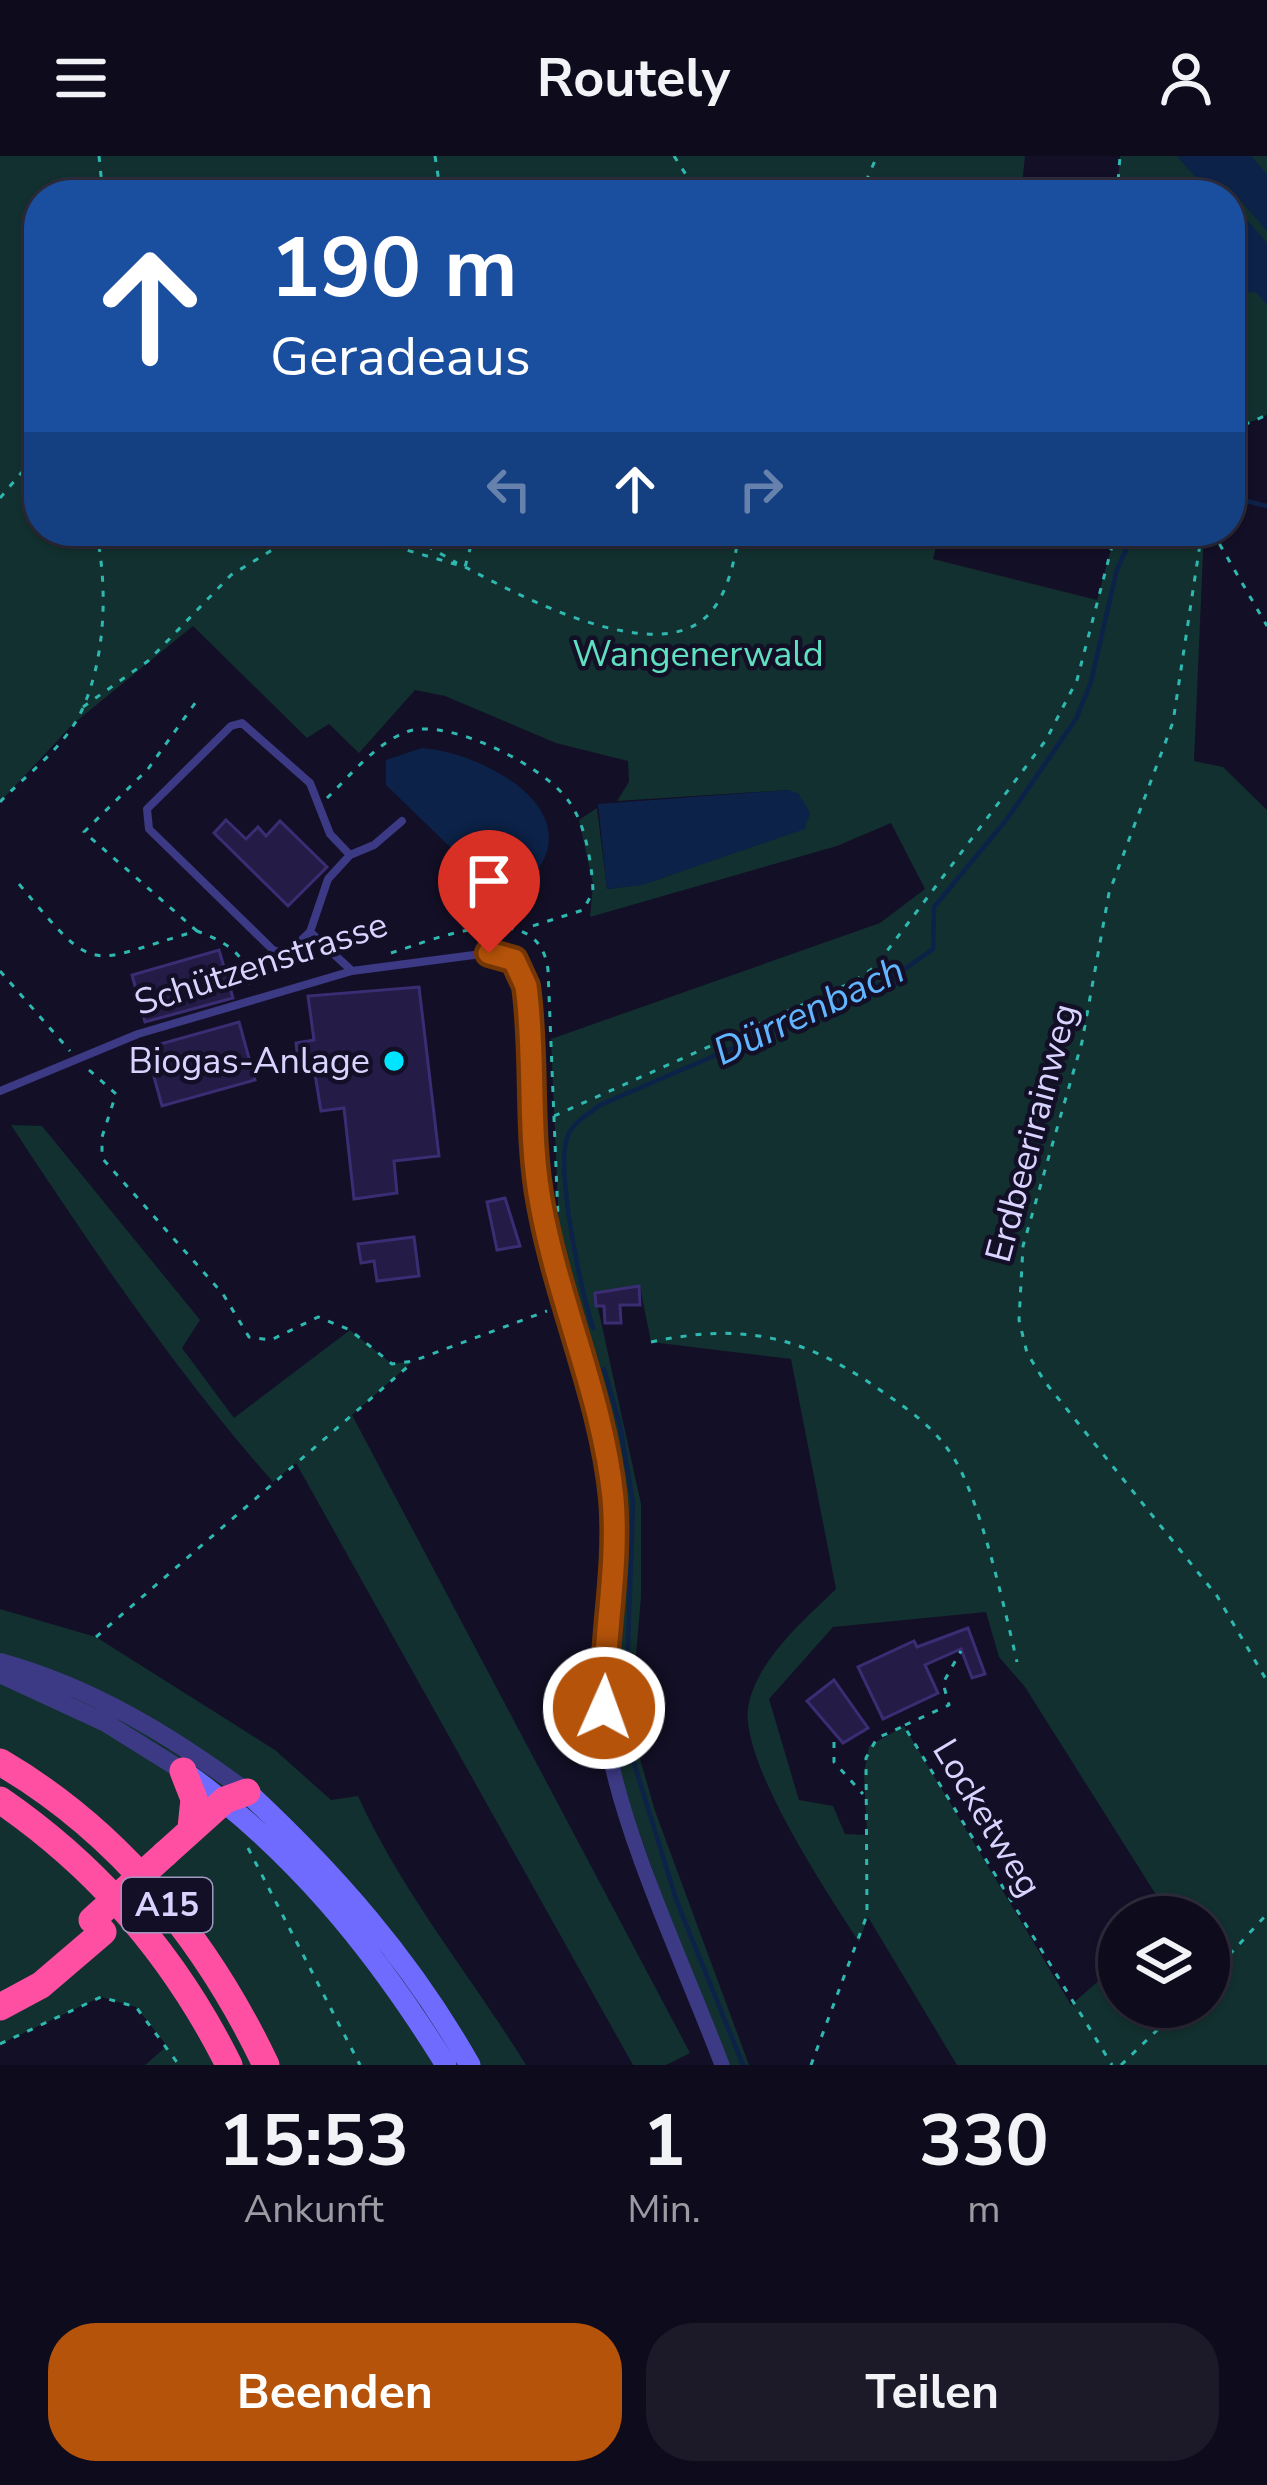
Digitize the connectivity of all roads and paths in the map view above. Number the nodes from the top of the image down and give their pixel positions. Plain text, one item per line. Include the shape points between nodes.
1 (24, 470) edge
2 (0, 498) edge
3 (97, 546) edge
4 (279, 546) edge
5 (392, 546) edge
6 (428, 546) edge
7 (471, 546) edge
8 (736, 546) edge
9 (1112, 546) edge
10 (1200, 546) edge
11 (1221, 546) edge
12 (465, 567) junction
13 (1267, 626) edge
14 (83, 707) junction
15 (0, 802) edge
16 (321, 805) junction
17 (402, 820) dead end
18 (350, 855) junction
19 (19, 884) dead end
20 (524, 929) junction
21 (310, 932) junction
22 (0, 971) edge
23 (352, 971) junction
24 (250, 1001) junction
25 (75, 1057) junction
26 (0, 1091) edge
27 (554, 1116) junction
28 (559, 1229) dead end
29 (552, 1263) joint
30 (565, 1304) junction
31 (651, 1342) dead end
32 (413, 1361) junction
33 (97, 1637) dead end
34 (961, 1651) dead end
35 (0, 1662) edge
36 (1017, 1662) dead end
37 (0, 1675) edge
38 (1267, 1682) edge
39 (904, 1726) junction
40 (834, 1742) dead end
41 (0, 1762) edge
42 (182, 1771) junction
43 (865, 1797) junction
44 (0, 1800) edge
45 (237, 1808) junction
46 (0, 1826) edge
47 (191, 1828) junction
48 (72, 1855) junction
49 (171, 1860) junction
50 (1267, 1915) edge
51 (98, 1926) junction
52 (1230, 1955) edge
53 (0, 1990) edge
54 (0, 2007) edge
55 (1159, 2028) edge
56 (0, 2044) edge
57 (263, 2061) edge
58 (179, 2065) edge
59 (229, 2065) edge
60 (360, 2065) edge
61 (446, 2065) edge
62 (470, 2065) edge
63 (722, 2065) edge
64 (811, 2065) edge
65 (1112, 2065) edge
66 (1121, 2065) edge

1 - 2 path
3 - 14 path via 103,604
4 - 14 path via 231,575 148,661
5 - 12 path
6 - 12 path
7 - 12 path
8 - 12 path via 719,601 706,617 672,632 578,619
9 - 27 path via 1069,700 875,967
10 - 38 path, Erdbeerirainweg via 1173,722 1109,893 1082,1042 1023,1246 1019,1320 1045,1382 1216,1596
11 - 13 path
14 - 15 path
16 - 18 lane via 330,834
16 - 20 path, Schützenstrasse via 364,761 411,730 457,734 539,772 573,806 593,892 583,910
16 - 21 lane via 310,783 242,723 144,815 149,829 273,950 287,954
17 - 18 lane
18 - 21 lane via 328,880
19 - 24 path via 87,956 123,957 197,931 226,943 250,971
20 - 23 path, Schützenstrasse via 452,937
20 - 27 path via 547,958
21 - 23 lane
22 - 25 path
23 - 24 lane, Schützenstrasse
23 - 29 lane via 489,953 520,967
24 - 25 lane, Schützenstrasse
25 - 26 lane, Schützenstrasse
25 - 32 path via 116,1094 102,1158 223,1294 249,1337 271,1340 318,1318 350,1330 392,1364
27 - 28 path
29 - 30 street
30 - 32 path
30 - 63 street via 612,1494 615,1588 603,1676 608,1745
31 - 36 path via 701,1331 763,1334 819,1351 931,1426 958,1465
32 - 33 path
34 - 39 path via 943,1684 950,1705
35 - 45 street via 133,1717
37 - 42 street via 106,1723
39 - 43 path, Locketweg via 869,1746
39 - 65 path, Locketweg
40 - 43 path via 834,1762
41 - 57 highway, A15 via 78,1816 145,1880 206,1956
42 - 45 main road
42 - 47 highway via 194,1799
43 - 64 path, Locketweg via 867,1916
44 - 48 highway, A15
45 - 47 highway
45 - 49 highway
45 - 60 path via 257,1871
45 - 61 main road via 345,1919
45 - 62 main road via 360,1905
46 - 48 highway
47 - 49 highway
48 - 59 highway, A15 via 171,1966
49 - 51 highway
50 - 52 path
51 - 53 highway
51 - 54 highway via 41,1985
55 - 66 path
56 - 58 path via 101,1996 136,2007

